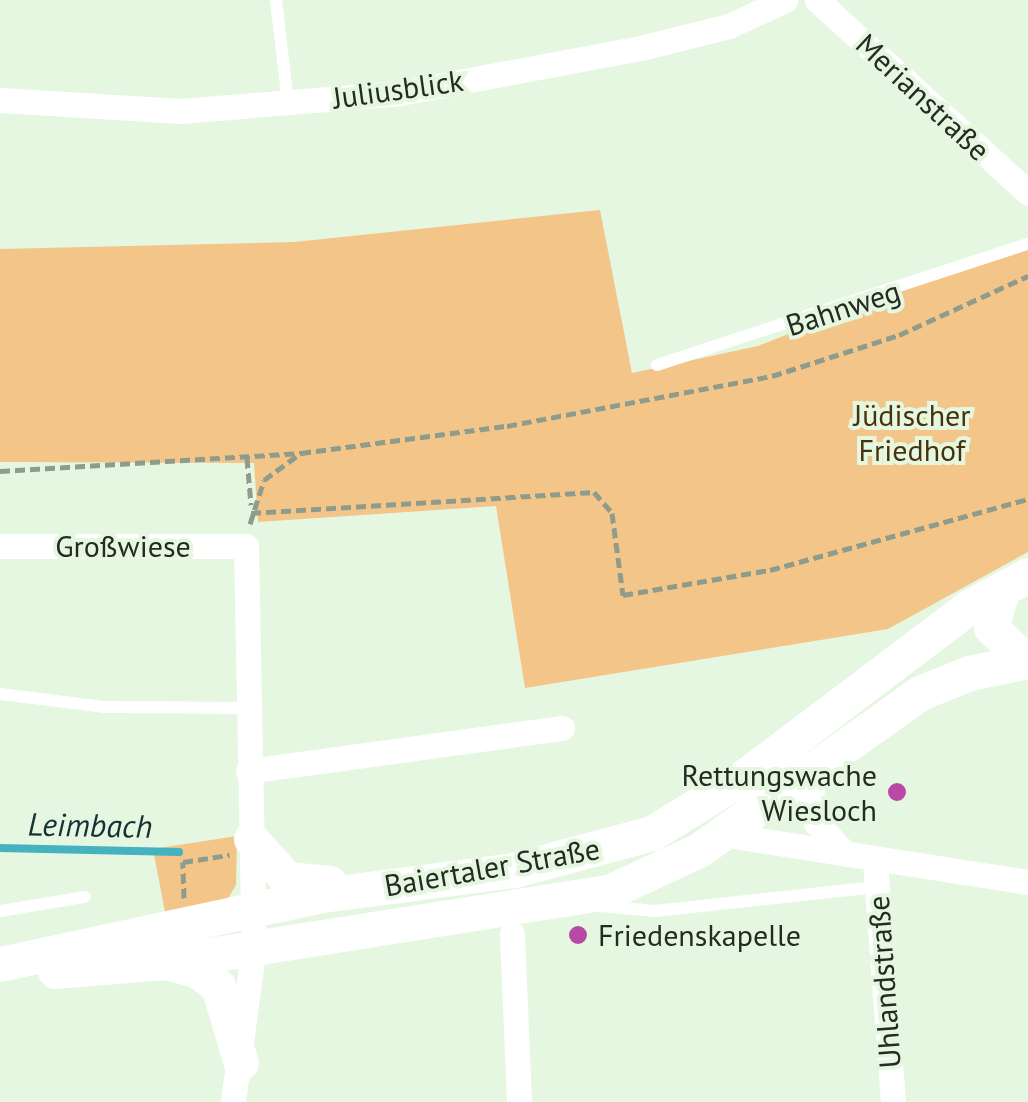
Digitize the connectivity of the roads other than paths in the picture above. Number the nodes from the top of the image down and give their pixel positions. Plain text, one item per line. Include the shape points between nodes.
1 (276, 0) edge
2 (785, 0) edge
3 (818, 0) edge
4 (0, 100) edge
5 (288, 102) junction
6 (1028, 193) edge
7 (1028, 244) edge
8 (657, 366) dead end
9 (0, 546) edge
10 (1015, 582) edge
11 (1027, 661) edge
12 (0, 694) edge
13 (248, 708) junction
14 (562, 728) dead end
15 (818, 761) junction
16 (248, 772) junction
17 (721, 834) junction
18 (252, 845) junction
19 (868, 869) junction
20 (1028, 882) edge
21 (380, 888) junction
22 (85, 896) dead end
23 (567, 902) junction
24 (254, 910) junction
25 (0, 911) edge
26 (512, 934) dead end
27 (254, 946) junction
28 (165, 962) junction
29 (0, 964) edge
30 (0, 974) edge
31 (241, 1062) junction
32 (234, 1102) edge
33 (519, 1102) edge
34 (893, 1102) edge

1 - 5 lane
2 - 5 street, Juliusblick via 729,26 641,48 400,93
3 - 6 street, Merianstraße
4 - 5 street, Juliusblick via 181,111
7 - 8 lane, Bahnweg
9 - 13 street, Großwiese via 246,546
10 - 11 main road via 991,626
10 - 21 main road, Baiertaler Straße via 858,685 699,809 652,833 530,866
11 - 15 main road, Baiertaler Straße via 932,688
12 - 13 lane via 105,707
13 - 16 street
14 - 16 street
15 - 17 main road, Baiertaler Straße
15 - 19 street via 810,793 816,823
16 - 18 street
17 - 19 street
17 - 23 main road, Baiertaler Straße via 654,873
18 - 21 main road via 296,882
18 - 24 street
19 - 20 street
19 - 23 lane via 655,911
19 - 34 street, Uhlandstraße
21 - 24 main road, Baiertaler Straße
22 - 25 lane
23 - 27 main road, Baiertaler Straße
24 - 27 street
24 - 29 main road, Baiertaler Straße
26 - 33 street
27 - 28 main road, Baiertaler Straße
27 - 31 street
28 - 30 main road, Baiertaler Straße
28 - 31 main road via 196,970 218,986
31 - 32 street

